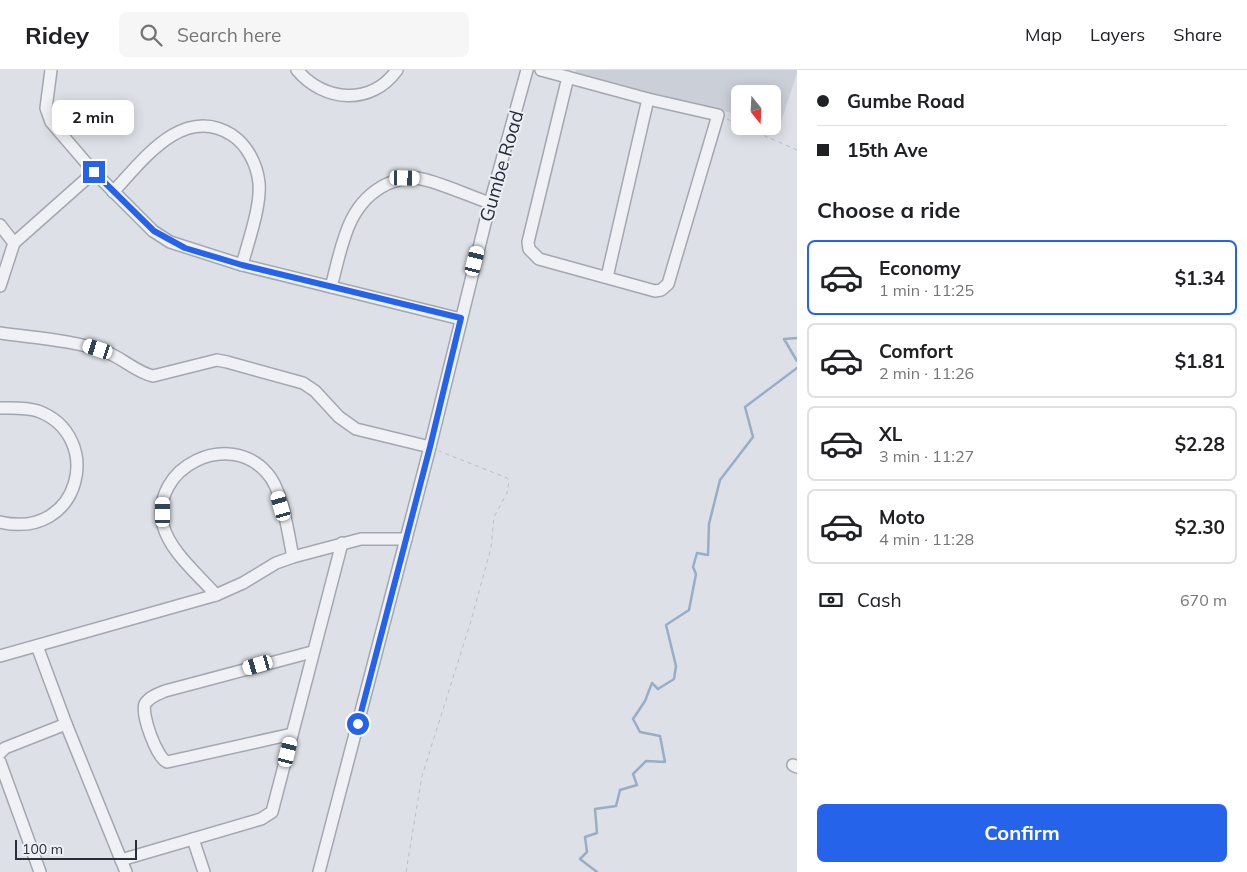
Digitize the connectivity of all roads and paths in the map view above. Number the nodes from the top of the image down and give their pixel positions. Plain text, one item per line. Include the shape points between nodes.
1 (51, 70) edge
2 (297, 70) edge
3 (397, 70) edge
4 (527, 70) edge
5 (541, 70) edge
6 (568, 77) junction
7 (648, 99) junction
8 (718, 115) junction
9 (731, 121) edge
10 (762, 135) edge
11 (797, 150) edge
12 (94, 172) junction
13 (113, 192) junction
14 (490, 203) junction
15 (0, 225) edge
16 (14, 243) junction
17 (242, 265) junction
18 (607, 277) junction
19 (0, 286) edge
20 (331, 287) junction
21 (461, 318) junction
22 (0, 333) edge
23 (0, 408) edge
24 (430, 447) junction
25 (0, 522) edge
26 (406, 539) junction
27 (342, 543) junction
28 (293, 556) junction
29 (216, 595) junction
30 (38, 646) junction
31 (312, 652) junction
32 (0, 656) edge
33 (66, 724) junction
34 (292, 734) junction
35 (0, 753) edge
36 (0, 762) edge
37 (193, 839) junction
38 (121, 860) junction
39 (40, 872) edge
40 (126, 872) edge
41 (204, 872) edge
42 (318, 872) edge
43 (406, 872) edge

1 - 12 street via 47,113
2 - 3 street via 318,90 349,96 365,94 380,87
4 - 14 street, Gumbe Road
5 - 6 street
6 - 7 street
6 - 18 street via 528,242 529,249 539,259
7 - 8 street
7 - 18 street
8 - 9 path
8 - 18 street via 666,287 655,291
10 - 11 path
12 - 13 street
12 - 16 street
13 - 17 street via 170,242
13 - 17 street via 172,134 201,126 223,130 240,141 249,152 259,183
14 - 20 street via 418,178 393,181 374,190 352,216
14 - 21 street, Gumbe Road
15 - 16 street
16 - 19 street
17 - 20 street
20 - 21 street
21 - 24 street, Gumbe Road
22 - 24 street via 87,346 108,352 153,376 217,360 227,362 303,383 315,391 338,418 356,429
23 - 25 street via 38,411 55,421 68,435 76,453 77,473 72,492 61,508 46,520 14,526
24 - 26 street, Gumbe Road
24 - 43 path via 507,478 509,482 494,517 491,548 480,588 422,776
26 - 27 street via 380,538
26 - 42 street, Gumbe Road
27 - 28 street
27 - 31 street
28 - 29 street
28 - 29 street via 276,488 269,474 246,457 234,454 203,457 190,463 168,486 163,500 163,524 174,546
29 - 30 street
30 - 32 street
30 - 33 street
31 - 34 street
31 - 34 street via 165,691 150,698 145,705 144,715 159,756 167,762
33 - 35 street via 5,748
33 - 38 street
34 - 37 street via 272,812 261,819
36 - 39 street
37 - 38 street
37 - 41 street
38 - 40 street

